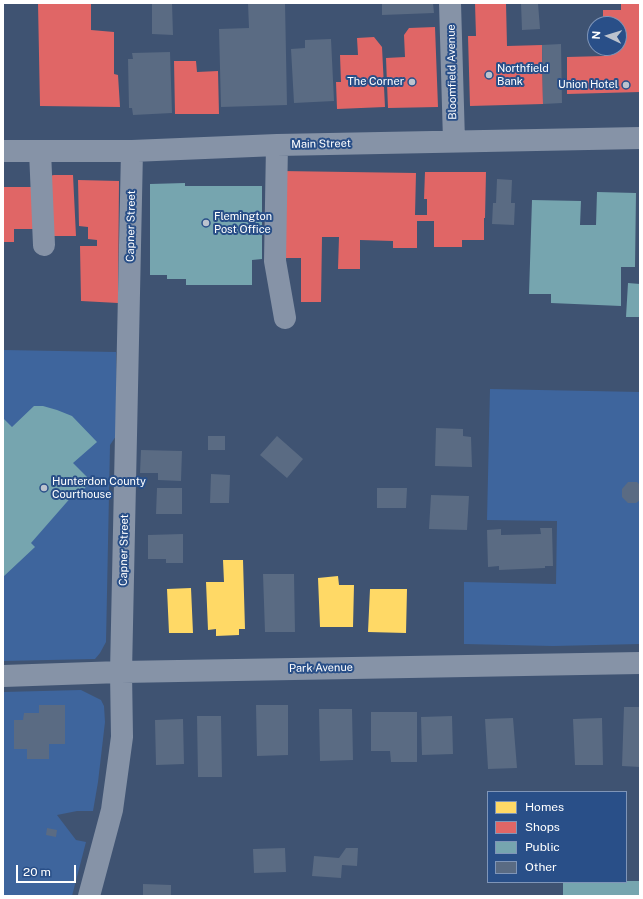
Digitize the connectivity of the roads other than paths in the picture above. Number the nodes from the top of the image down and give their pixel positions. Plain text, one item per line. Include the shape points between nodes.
1 (450, 3) edge
2 (640, 138) edge
3 (454, 141) junction
4 (277, 145) junction
5 (3, 151) edge
6 (40, 151) junction
7 (132, 151) junction
8 (44, 245) dead end
9 (285, 318) dead end
10 (640, 663) edge
11 (121, 672) junction
12 (3, 676) edge
13 (89, 896) edge

1 - 3 street, Bloomfield Avenue
2 - 3 street, Main Street
3 - 4 street, Main Street
4 - 7 street, Main Street
4 - 9 street via 275,261
5 - 6 street, Main Street
6 - 7 street, Main Street
6 - 8 street
7 - 11 street, Capner Street
10 - 11 street, Park Avenue
11 - 12 street, Park Avenue
11 - 13 street, Capner Street via 122,737 117,776 112,810

